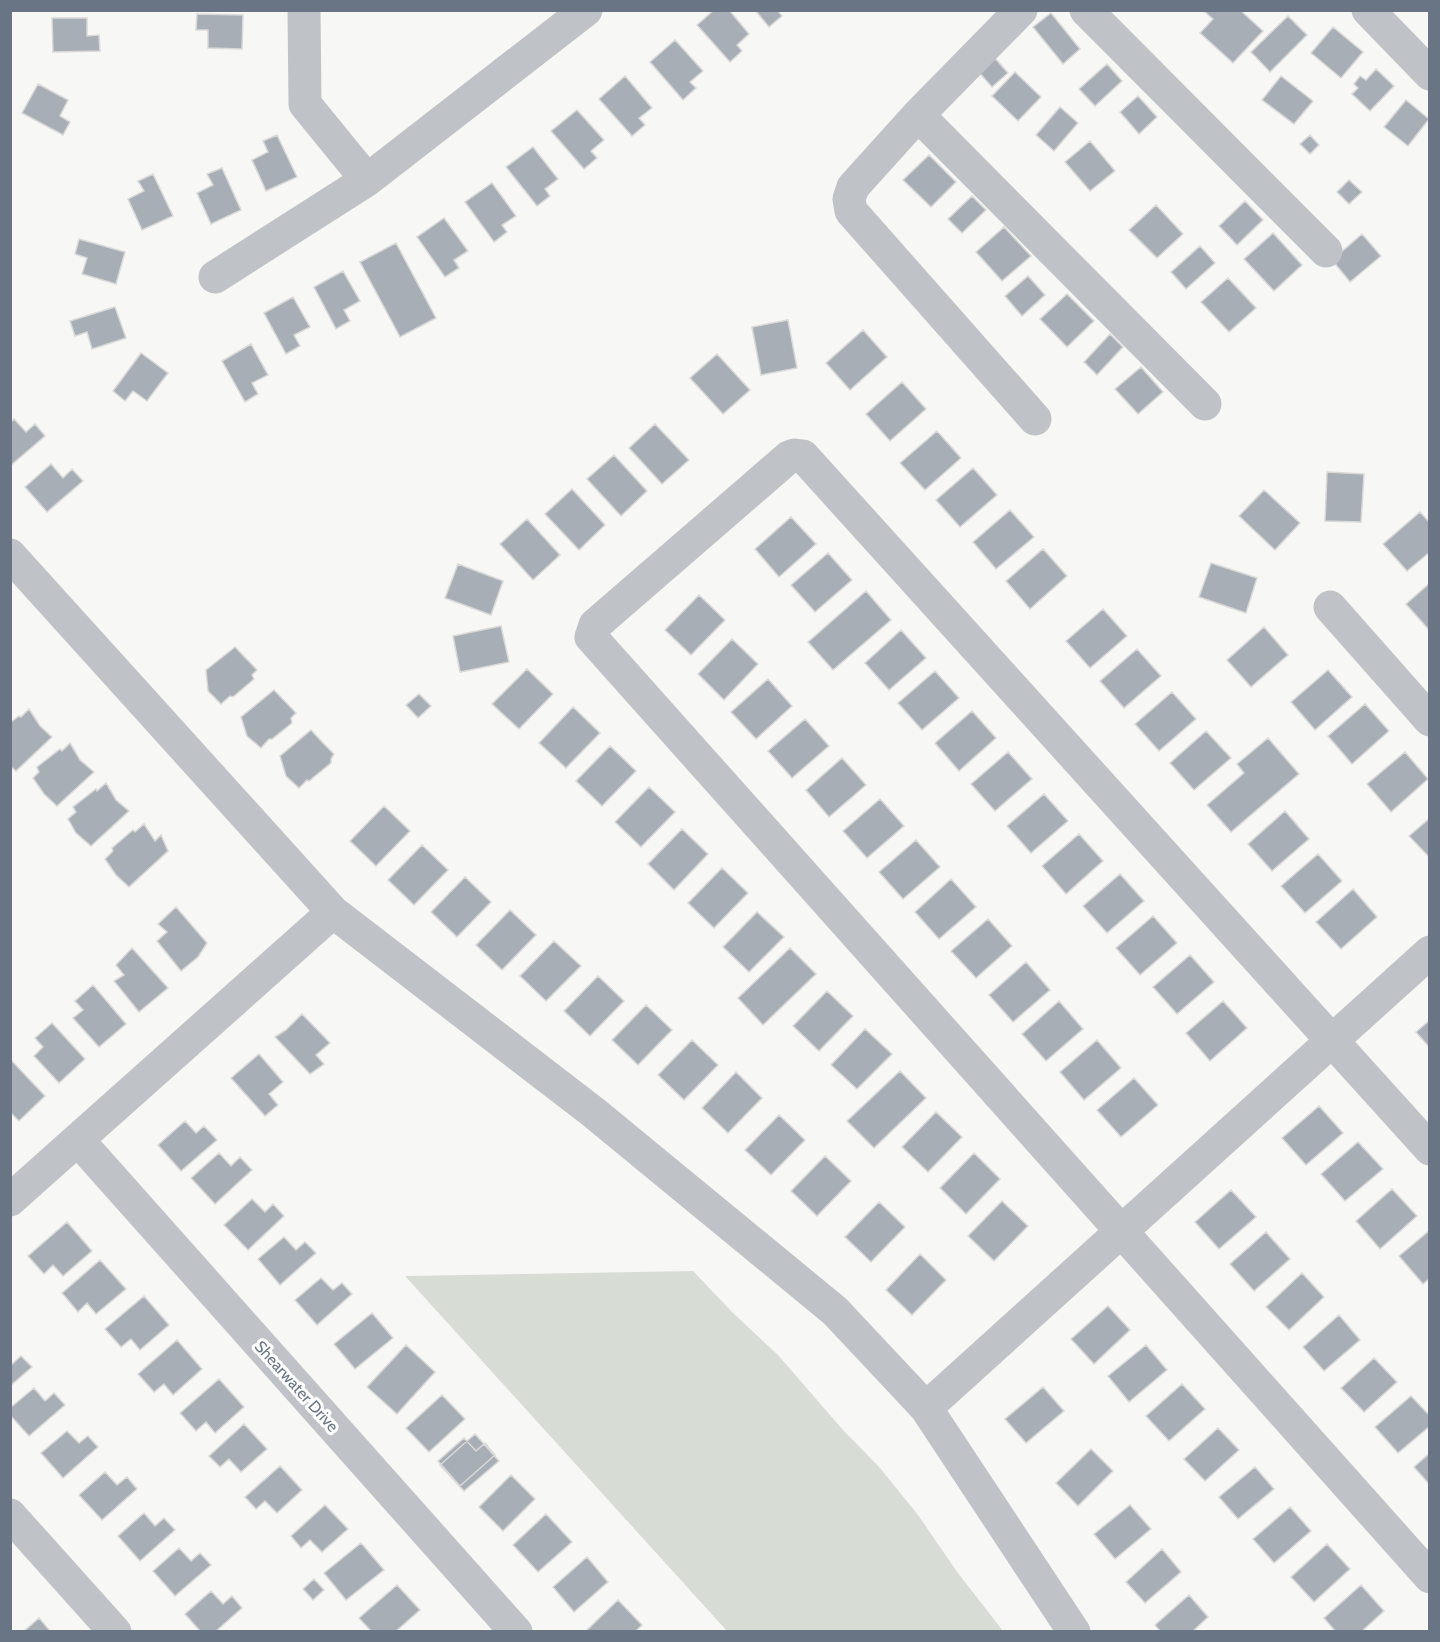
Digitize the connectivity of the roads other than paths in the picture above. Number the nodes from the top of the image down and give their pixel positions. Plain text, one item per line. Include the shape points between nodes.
1 (304, 10) edge
2 (586, 10) edge
3 (1021, 10) edge
4 (1086, 10) edge
5 (1368, 10) edge
6 (1430, 74) edge
7 (918, 116) junction
8 (368, 180) junction
9 (1326, 251) dead end
10 (215, 277) dead end
11 (1206, 404) dead end
12 (1035, 419) dead end
13 (10, 555) edge
14 (1330, 607) dead end
15 (1430, 720) edge
16 (333, 912) junction
17 (1430, 952) edge
18 (1332, 1041) junction
19 (78, 1140) junction
20 (1430, 1149) edge
21 (10, 1200) edge
22 (1121, 1231) junction
23 (926, 1408) junction
24 (10, 1515) edge
25 (1430, 1576) edge
26 (115, 1632) edge
27 (516, 1632) edge
28 (1074, 1632) edge

1 - 8 street via 305,104
2 - 8 street
3 - 7 street
4 - 9 street
5 - 6 street
7 - 11 street
7 - 12 street via 853,188 849,199 851,211
8 - 10 street
13 - 16 street
14 - 15 street
16 - 19 street
16 - 23 street via 593,1112 835,1311
17 - 18 street
18 - 20 street
18 - 22 street
18 - 22 street via 803,456 789,457 595,625 591,637
19 - 21 street
19 - 27 street, Shearwater Drive
22 - 23 street
22 - 25 street
23 - 28 street
24 - 26 street

